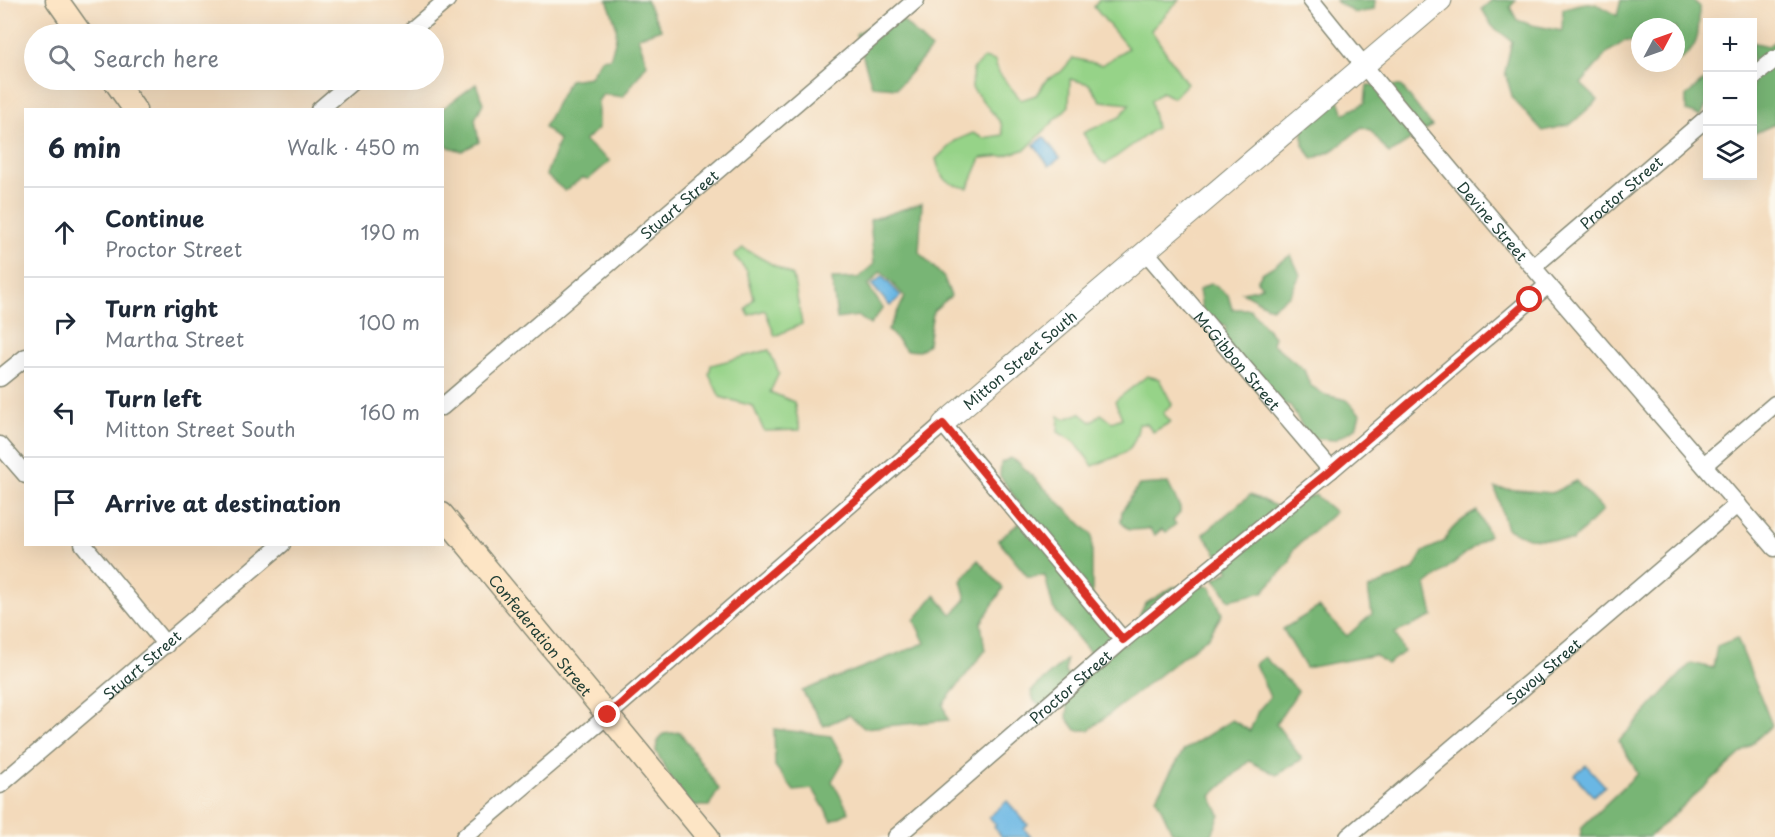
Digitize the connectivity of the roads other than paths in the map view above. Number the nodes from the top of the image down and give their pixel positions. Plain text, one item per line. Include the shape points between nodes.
1 (57, 0) edge
2 (447, 0) edge
3 (916, 0) edge
4 (1311, 0) edge
5 (1441, 0) edge
6 (74, 24) edge
7 (419, 24) edge
8 (1775, 59) edge
9 (1363, 66) junction
10 (1757, 74) edge
11 (121, 90) edge
12 (342, 90) edge
13 (134, 108) edge
14 (321, 108) edge
15 (1703, 120) edge
16 (1146, 252) junction
17 (1533, 266) junction
18 (1548, 285) junction
19 (24, 359) edge
20 (0, 378) edge
21 (1775, 404) edge
22 (444, 405) edge
23 (943, 424) junction
24 (0, 445) edge
25 (1704, 465) junction
26 (1331, 470) junction
27 (24, 474) edge
28 (1738, 504) junction
29 (444, 516) edge
30 (85, 546) edge
31 (280, 546) edge
32 (1775, 548) edge
33 (1123, 640) junction
34 (166, 645) junction
35 (608, 715) junction
36 (0, 786) edge
37 (464, 837) edge
38 (708, 837) edge
39 (896, 837) edge
40 (1348, 837) edge

1 - 6 main road
2 - 7 street
3 - 22 street, Stuart Street
4 - 9 street, Devine Street
5 - 9 street, Mitton Street South
8 - 10 street
9 - 16 street, Mitton Street South
9 - 17 street, Devine Street
11 - 13 main road
12 - 14 street
15 - 17 street, Proctor Street
16 - 23 street, Mitton Street South
16 - 26 street, McGibbon Street
17 - 18 street, Devine Street
18 - 25 street, Devine Street
18 - 26 street, Proctor Street
19 - 20 street
21 - 25 street
23 - 33 street
23 - 35 street, Mitton Street South
24 - 27 street
25 - 28 street, Devine Street
26 - 33 street, Proctor Street
28 - 32 street, Devine Street
28 - 40 street, Savoy Street
29 - 35 main road, Confederation Street
30 - 34 street
31 - 34 street, Stuart Street
33 - 39 street, Proctor Street
34 - 36 street, Stuart Street
35 - 37 street, Mitton Street South
35 - 38 main road, Confederation Street

